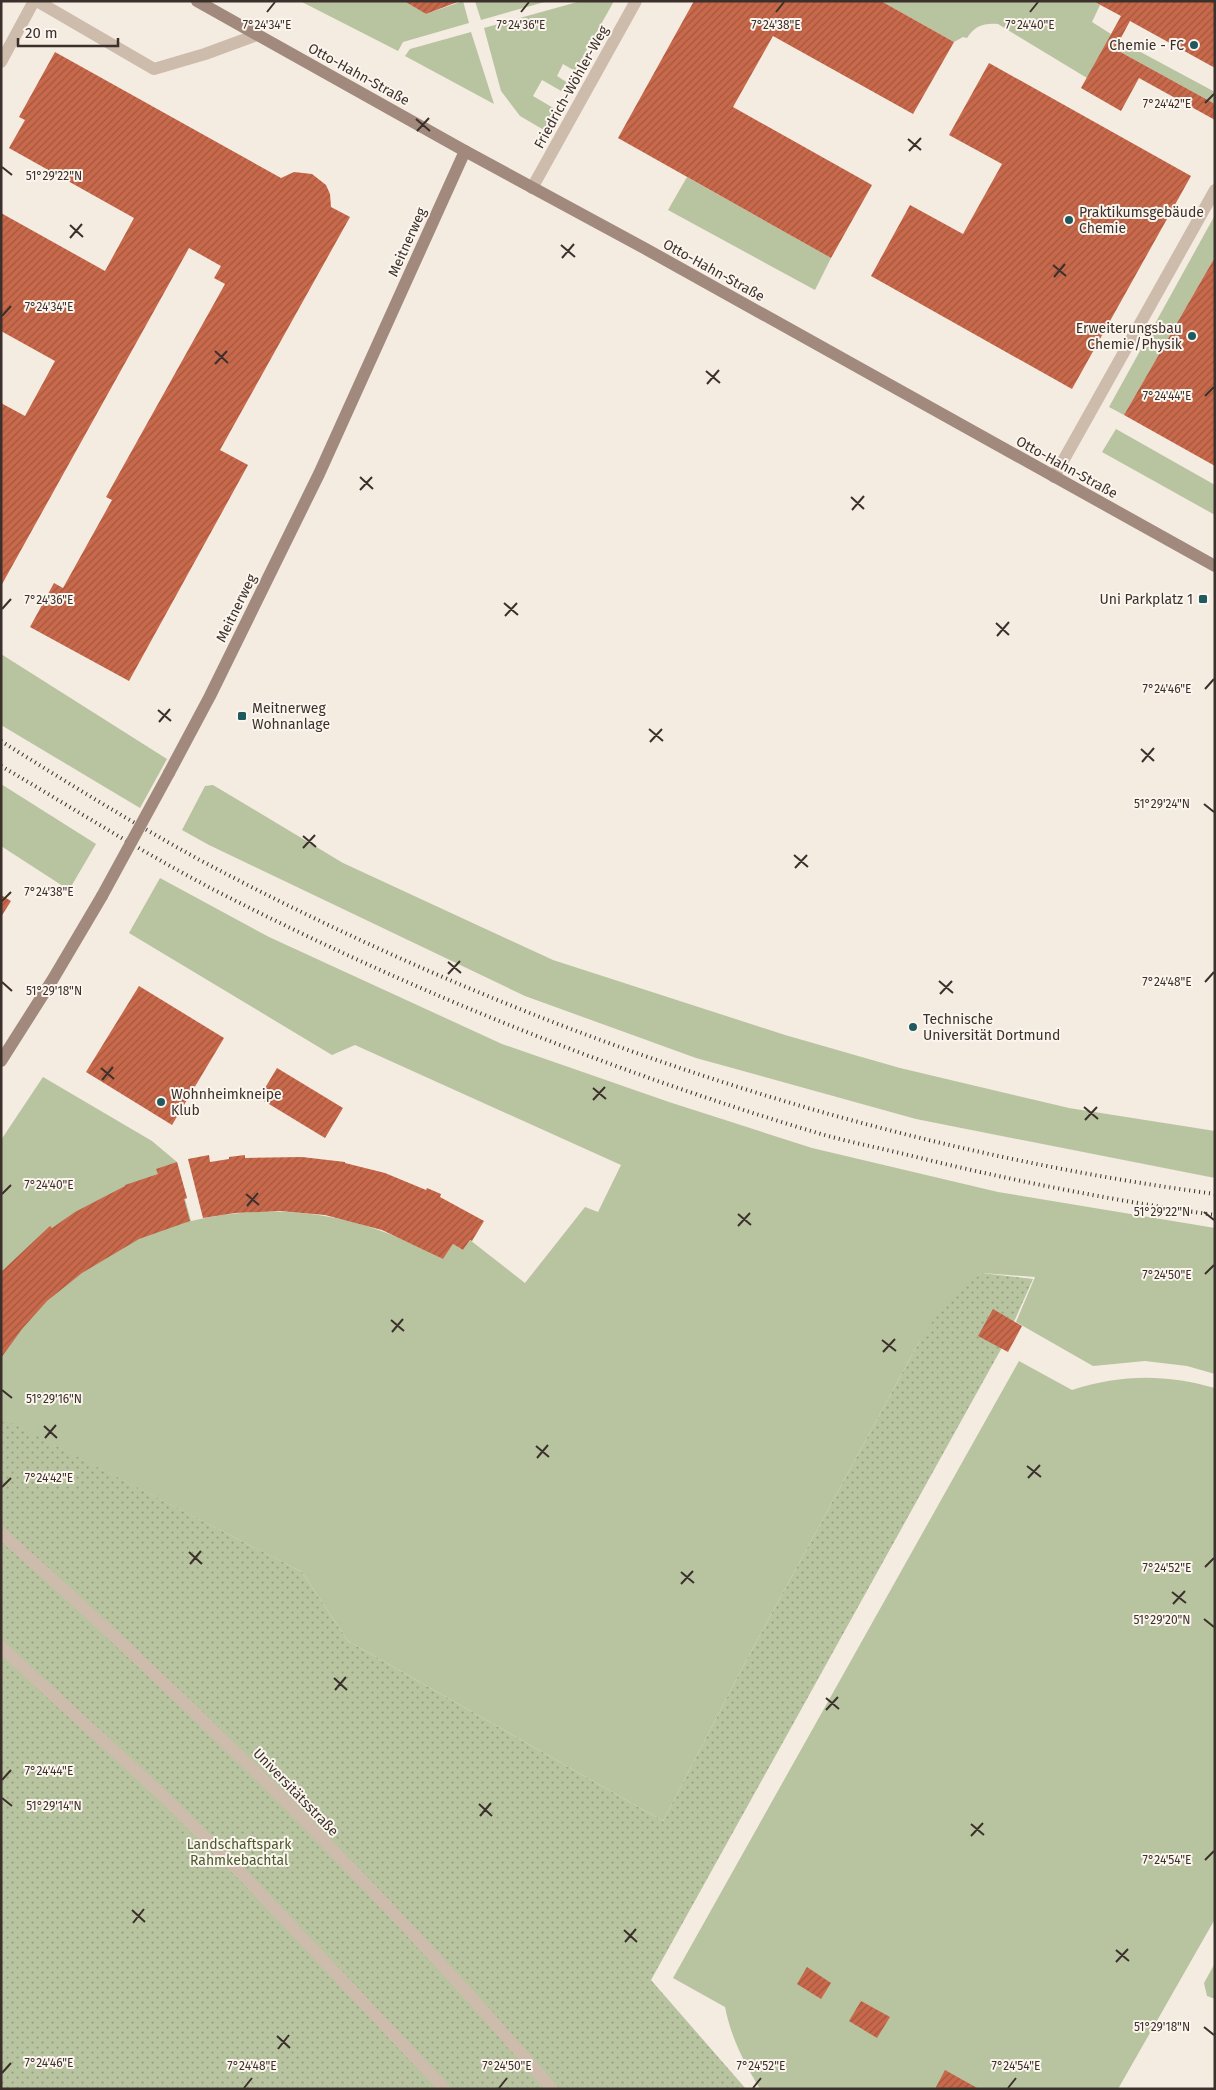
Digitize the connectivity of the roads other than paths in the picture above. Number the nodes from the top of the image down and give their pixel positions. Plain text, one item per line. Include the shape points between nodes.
1 (35, 1) edge
2 (197, 1) edge
3 (636, 1) edge
4 (257, 35) junction
5 (1, 62) edge
6 (465, 151) junction
7 (532, 188) junction
8 (1215, 190) edge
9 (1054, 477) junction
10 (1215, 566) edge
11 (1, 1061) edge
12 (1, 1533) edge
13 (1, 1647) edge
14 (445, 2089) edge
15 (552, 2089) edge

1 - 4 street via 154,69
1 - 5 street
2 - 4 street, Otto-Hahn-Straße
3 - 7 street, Friedrich-Wöhler-Weg
4 - 6 street, Otto-Hahn-Straße
6 - 7 street, Otto-Hahn-Straße
6 - 11 street, Meitnerweg, bridge via 319,474 210,696 102,896
7 - 9 street, Otto-Hahn-Straße
8 - 9 street
9 - 10 street, Otto-Hahn-Straße
12 - 15 street, Universitätsstraße via 101,1622 242,1757 478,2002
13 - 14 street via 160,1793 243,1875

